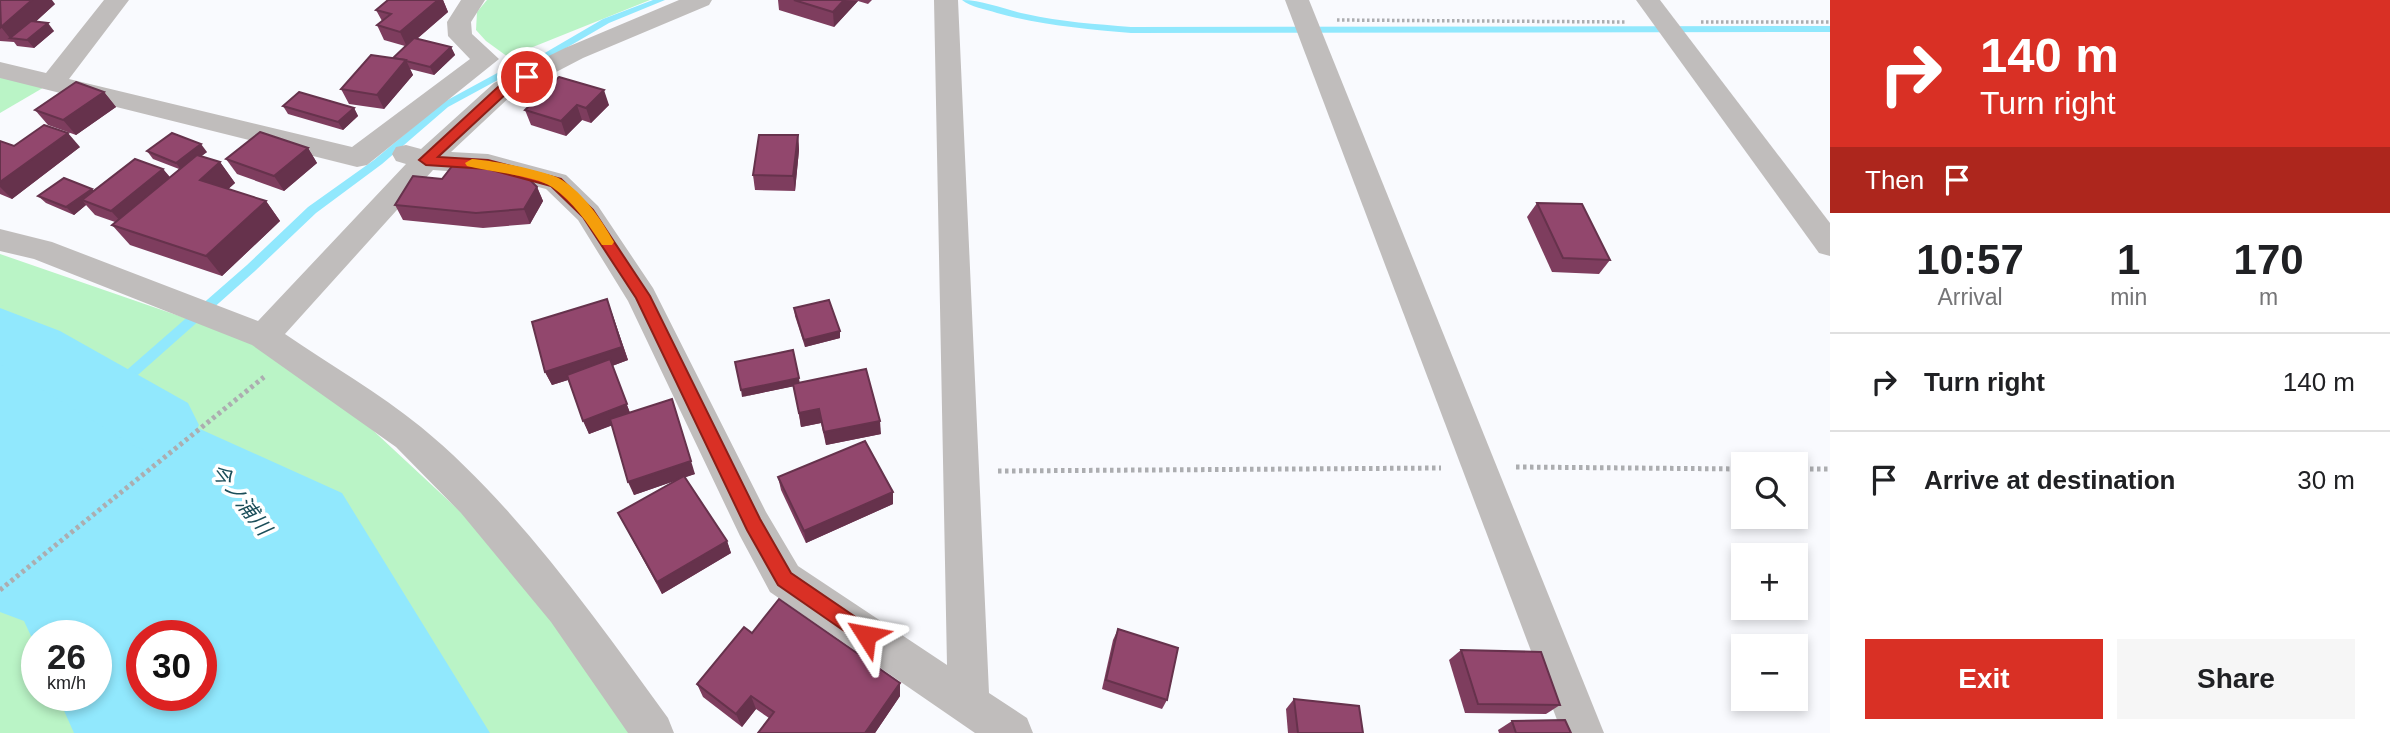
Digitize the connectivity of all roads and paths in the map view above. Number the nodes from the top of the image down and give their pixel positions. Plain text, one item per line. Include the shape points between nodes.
1 (117, 0) edge
2 (473, 0) edge
3 (701, 0) edge
4 (946, 0) edge
5 (1648, 0) edge
6 (1305, 19) edge
7 (1830, 22) edge
8 (1671, 29) junction
9 (0, 70) edge
10 (53, 82) junction
11 (375, 144) junction
12 (426, 160) junction
13 (0, 240) edge
14 (1829, 243) edge
15 (278, 346) junction
16 (1479, 467) junction
17 (1731, 469) edge
18 (1808, 469) edge
19 (1830, 469) edge
20 (961, 472) junction
21 (0, 590) edge
22 (970, 705) junction
23 (653, 733) edge
24 (1012, 733) edge
25 (1583, 733) edge

1 - 10 street
2 - 11 street via 459,22 460,36 486,59
3 - 12 street via 574,53 503,89
4 - 20 street
5 - 8 street
6 - 8 path
6 - 16 street
7 - 8 path
8 - 14 street
9 - 10 street
10 - 11 street via 357,158
11 - 12 street
12 - 15 street
12 - 22 street via 488,164 556,182 588,213 642,296 784,579
13 - 15 street via 41,250
15 - 21 path
15 - 23 street via 408,436 474,502 565,609
16 - 17 path
16 - 20 path
16 - 25 street
18 - 19 path
20 - 22 street
22 - 24 street

